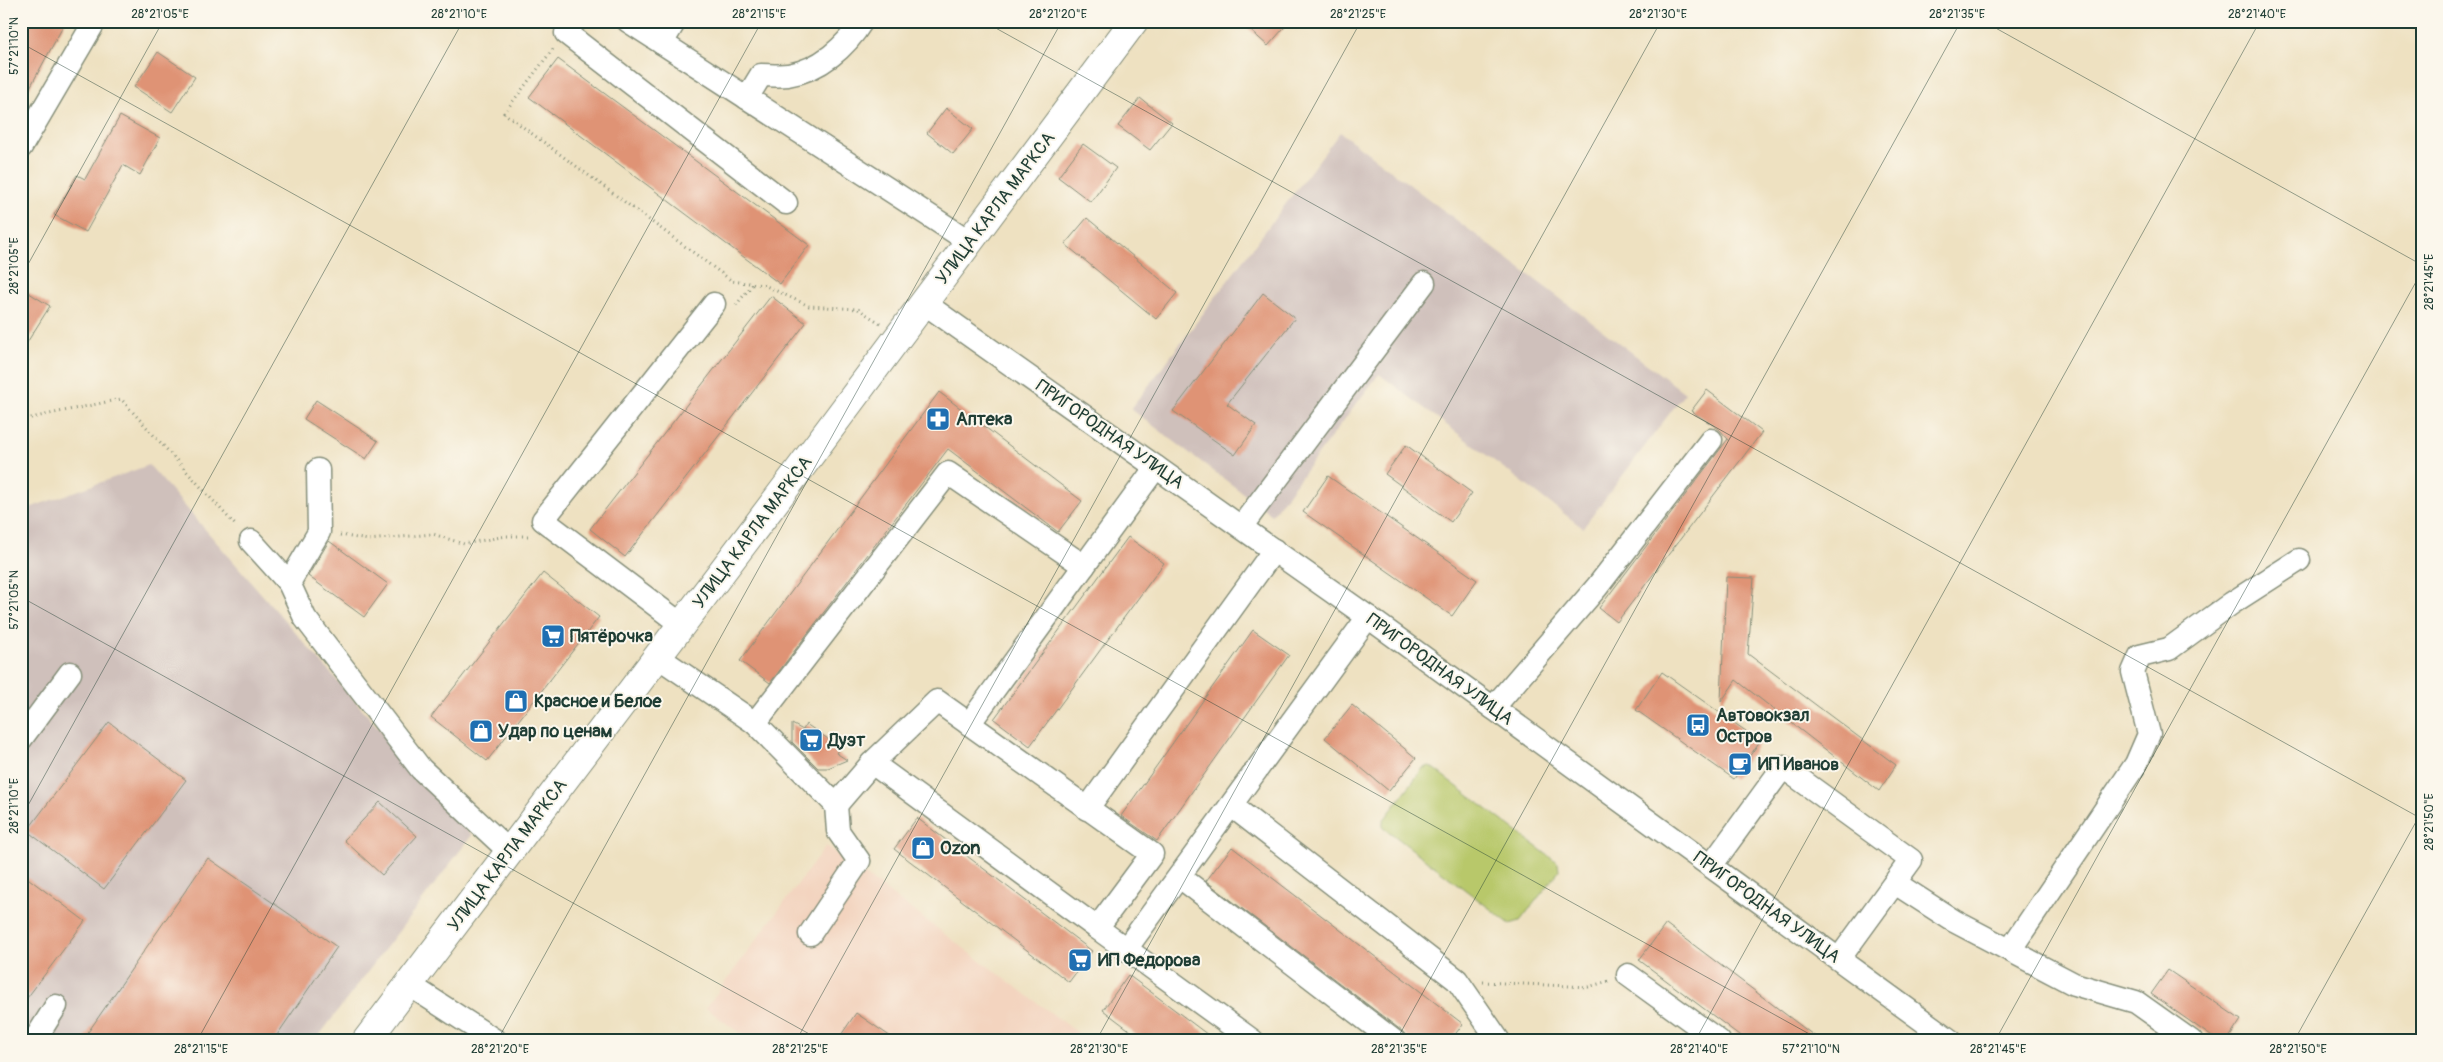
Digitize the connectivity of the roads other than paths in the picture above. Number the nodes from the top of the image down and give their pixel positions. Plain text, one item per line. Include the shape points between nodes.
1 (95, 21) edge
2 (628, 21) edge
3 (675, 21) edge
4 (862, 21) edge
5 (1134, 21) edge
6 (570, 27) edge
7 (662, 43) junction
8 (748, 98) junction
9 (21, 147) edge
10 (786, 204) dead end
11 (970, 242) junction
12 (1424, 283) dead end
13 (924, 303) junction
14 (714, 304) dead end
15 (1710, 440) dead end
16 (1156, 467) junction
17 (318, 470) dead end
18 (1241, 527) junction
19 (251, 541) road end
20 (1274, 550) junction
21 (2299, 560) dead end
22 (1084, 566) junction
23 (289, 583) junction
24 (1368, 616) junction
25 (682, 625) junction
26 (658, 657) junction
27 (70, 673) dead end
28 (1493, 708) junction
29 (755, 723) junction
30 (969, 724) junction
31 (21, 739) edge
32 (872, 763) junction
33 (836, 805) junction
34 (1232, 806) junction
35 (1087, 809) junction
36 (510, 852) junction
37 (1711, 866) junction
38 (1180, 877) junction
39 (1895, 883) junction
40 (1096, 928) junction
41 (810, 934) dead end
42 (1126, 949) junction
43 (2010, 950) junction
44 (1839, 959) junction
45 (1628, 975) road end
46 (408, 984) junction
47 (56, 1006) dead end
48 (2179, 1037) edge
49 (1940, 1038) edge
50 (34, 1041) edge
51 (366, 1041) edge
52 (496, 1041) edge
53 (1253, 1041) edge
54 (1394, 1041) edge
55 (1499, 1041) edge
56 (1720, 1041) edge

1 - 9 street
2 - 7 street
3 - 7 street
4 - 8 street via 850,39 818,65 788,75 760,75
5 - 11 main road, УЛИЦА КАРЛА МАРКСА
6 - 10 street
7 - 8 street
8 - 11 street
11 - 13 main road, УЛИЦА КАРЛА МАРКСА
12 - 18 street
13 - 16 street, ПРИГОРОДНАЯ УЛИЦА
13 - 25 main road, УЛИЦА КАРЛА МАРКСА
14 - 25 street via 543,520
15 - 28 street via 1598,587
16 - 18 street, ПРИГОРОДНАЯ УЛИЦА
16 - 22 street
17 - 23 street via 319,532
18 - 20 street, ПРИГОРОДНАЯ УЛИЦА
19 - 23 street
20 - 24 street, ПРИГОРОДНАЯ УЛИЦА
20 - 35 street
21 - 43 street via 2169,649 2140,656 2133,672 2149,734 2146,742 2136,764
22 - 29 street via 948,473
22 - 30 street
23 - 36 street via 305,618 421,769
24 - 28 street, ПРИГОРОДНАЯ УЛИЦА
24 - 34 street
25 - 26 main road, УЛИЦА КАРЛА МАРКСА
26 - 29 street
26 - 36 main road, УЛИЦА КАРЛА МАРКСА
27 - 31 street
28 - 37 street, ПРИГОРОДНАЯ УЛИЦА
29 - 33 street
30 - 32 street via 937,701
30 - 35 street
32 - 33 street
32 - 40 street
33 - 41 street via 838,831 859,861
34 - 38 street
34 - 55 street via 1457,980
35 - 40 street via 1152,854
36 - 46 main road, УЛИЦА КАРЛА МАРКСА
37 - 39 street via 1783,768 1911,860
37 - 44 street, ПРИГОРОДНАЯ УЛИЦА
38 - 42 street
38 - 54 street
39 - 43 street via 1954,921
39 - 44 street
40 - 42 street
42 - 53 street
43 - 48 street via 2074,984 2136,1002
44 - 49 street, ПРИГОРОДНАЯ УЛИЦА
45 - 56 street
46 - 51 main road, УЛИЦА КАРЛА МАРКСА
46 - 52 street
47 - 50 street

